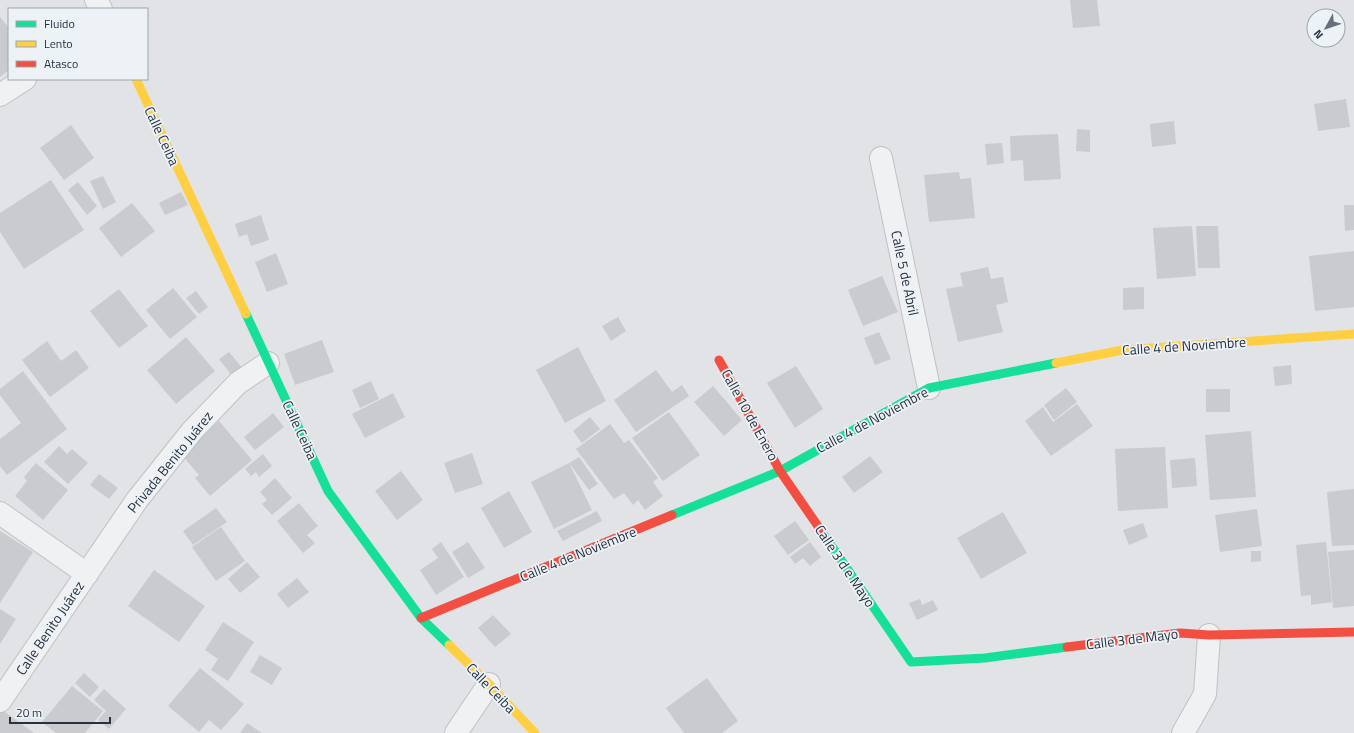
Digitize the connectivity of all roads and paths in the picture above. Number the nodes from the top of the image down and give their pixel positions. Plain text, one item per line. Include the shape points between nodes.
1 (23, 80) edge
2 (136, 80) edge
3 (0, 95) edge
4 (881, 158) dead end
5 (1354, 334) edge
6 (719, 360) dead end
7 (268, 363) junction
8 (929, 388) junction
9 (780, 471) junction
10 (0, 513) edge
11 (87, 574) junction
12 (421, 618) junction
13 (1354, 632) edge
14 (1208, 635) junction
15 (911, 662) joint
16 (489, 684) junction
17 (0, 701) edge
18 (456, 733) edge
19 (535, 733) edge
20 (1183, 733) edge

1 - 3 street
2 - 7 street, Calle Ceiba
4 - 8 street, Calle 5 de Abril
5 - 8 street, Calle 4 de Noviembre via 1123,350
6 - 9 street, Calle 10 de Enero
7 - 11 street, Privada Benito Juárez via 238,383 192,431 137,500
7 - 12 street, Calle Ceiba via 328,491
8 - 9 street, Calle 4 de Noviembre
9 - 12 street, Calle 4 de Noviembre
9 - 15 street, Calle 3 d e Mayo
10 - 11 street
11 - 17 street, Calle Benito Juárez
12 - 16 street, Calle Ceiba
13 - 14 street, Calle 3 de Mayo
14 - 15 street, Calle 3 de Mayo via 1180,632 985,658
14 - 20 street via 1205,694
16 - 18 street
16 - 19 street, Calle Ceiba

